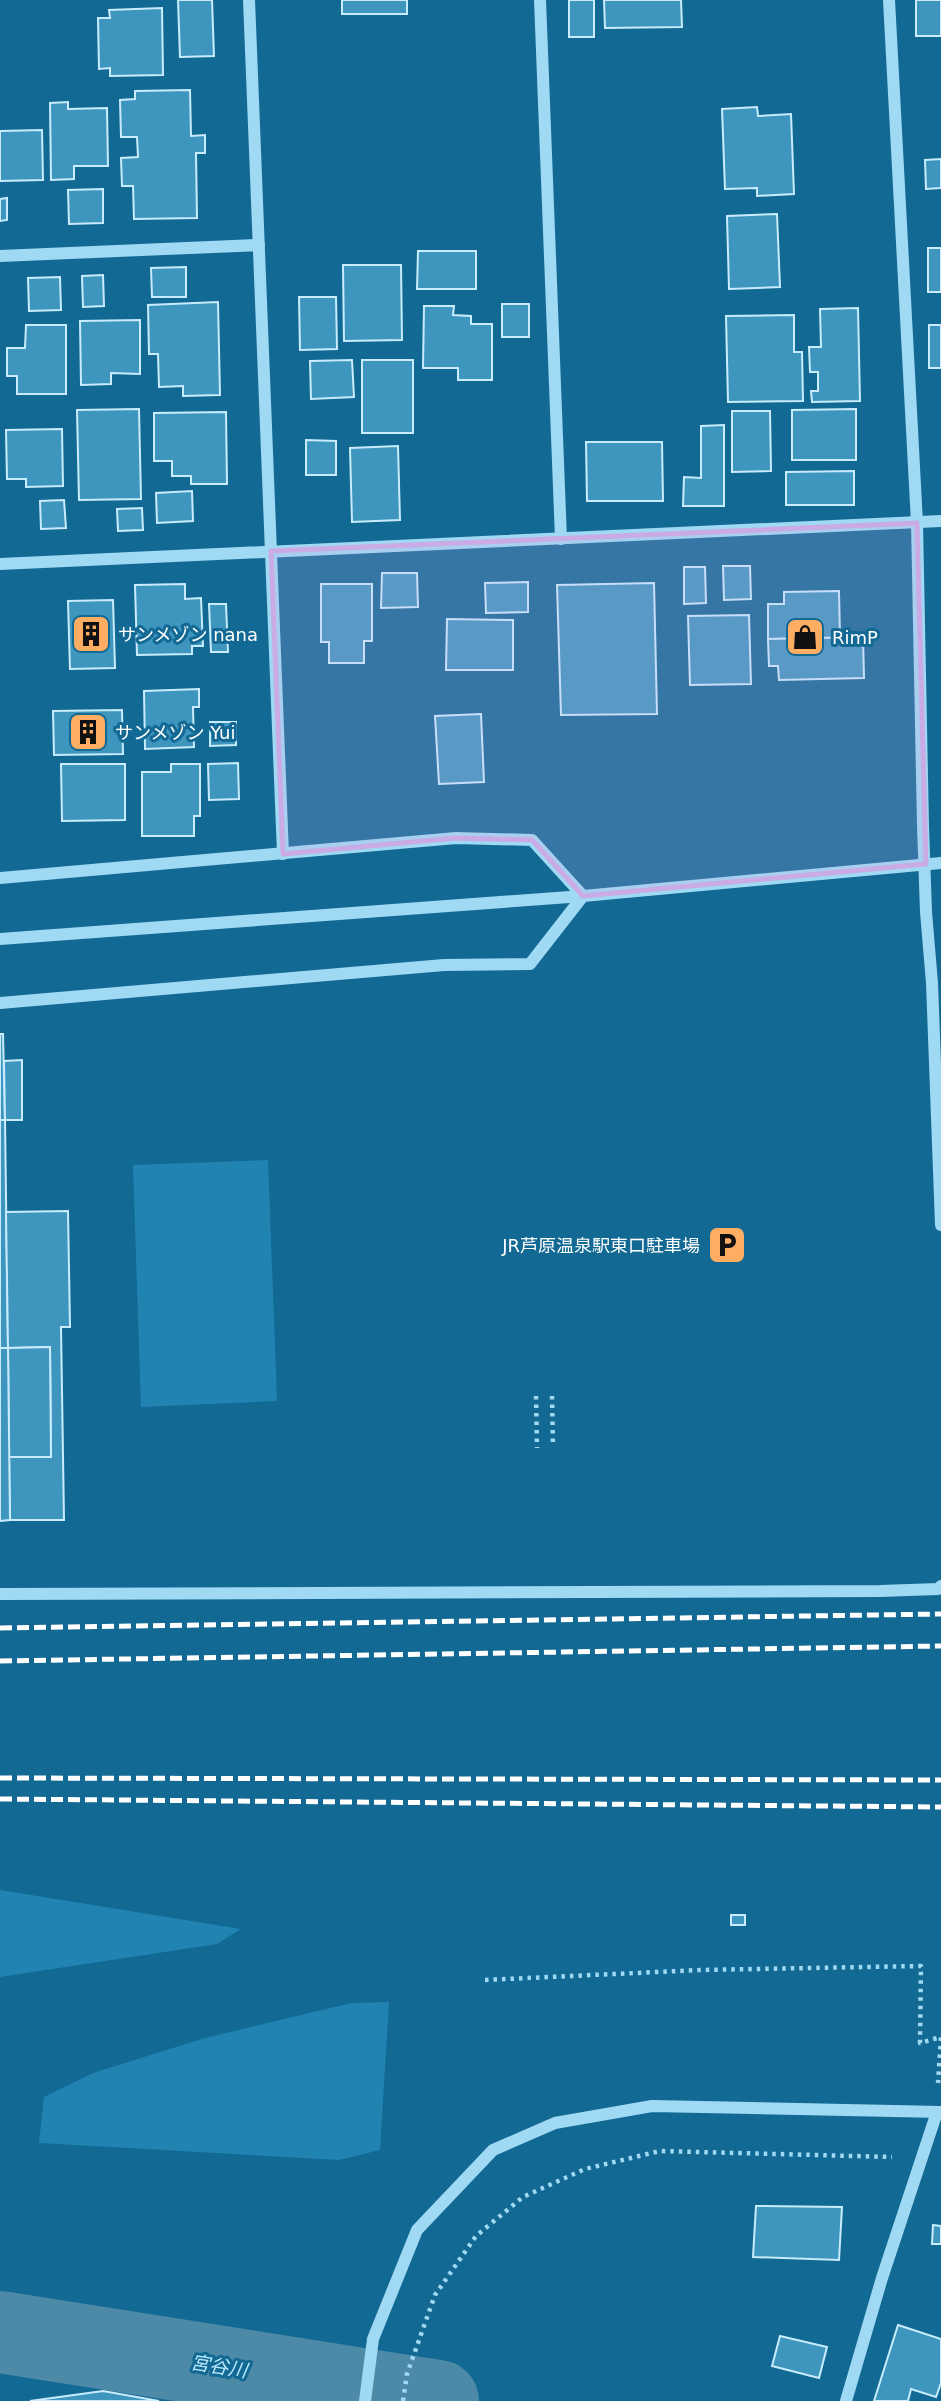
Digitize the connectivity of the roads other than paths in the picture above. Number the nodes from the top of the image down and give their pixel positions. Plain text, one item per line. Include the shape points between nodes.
1 (249, 0) edge
2 (540, 0) edge
3 (889, 0) edge
4 (260, 245) junction
5 (0, 256) edge
6 (941, 521) edge
7 (917, 523) junction
8 (561, 539) junction
9 (271, 551) junction
10 (0, 564) edge
11 (283, 854) junction
12 (941, 863) edge
13 (926, 864) junction
14 (0, 878) edge
15 (583, 896) junction
16 (0, 939) edge
17 (0, 1003) edge
18 (941, 1225) edge
19 (941, 1586) edge
20 (0, 1594) edge
21 (939, 2112) edge
22 (365, 2401) edge
23 (846, 2401) edge

1 - 4 street
2 - 8 street
3 - 7 street
4 - 5 street
4 - 9 street
6 - 7 street
7 - 8 street
7 - 13 street
8 - 9 street
9 - 10 street
9 - 11 street
11 - 14 street
11 - 15 street via 456,838 532,840
12 - 13 street
13 - 15 street
13 - 18 street
15 - 16 street
15 - 17 street via 530,964 444,965
19 - 20 street via 880,1591
21 - 22 street via 652,2106 555,2123 493,2150 416,2230 373,2339
21 - 23 street

